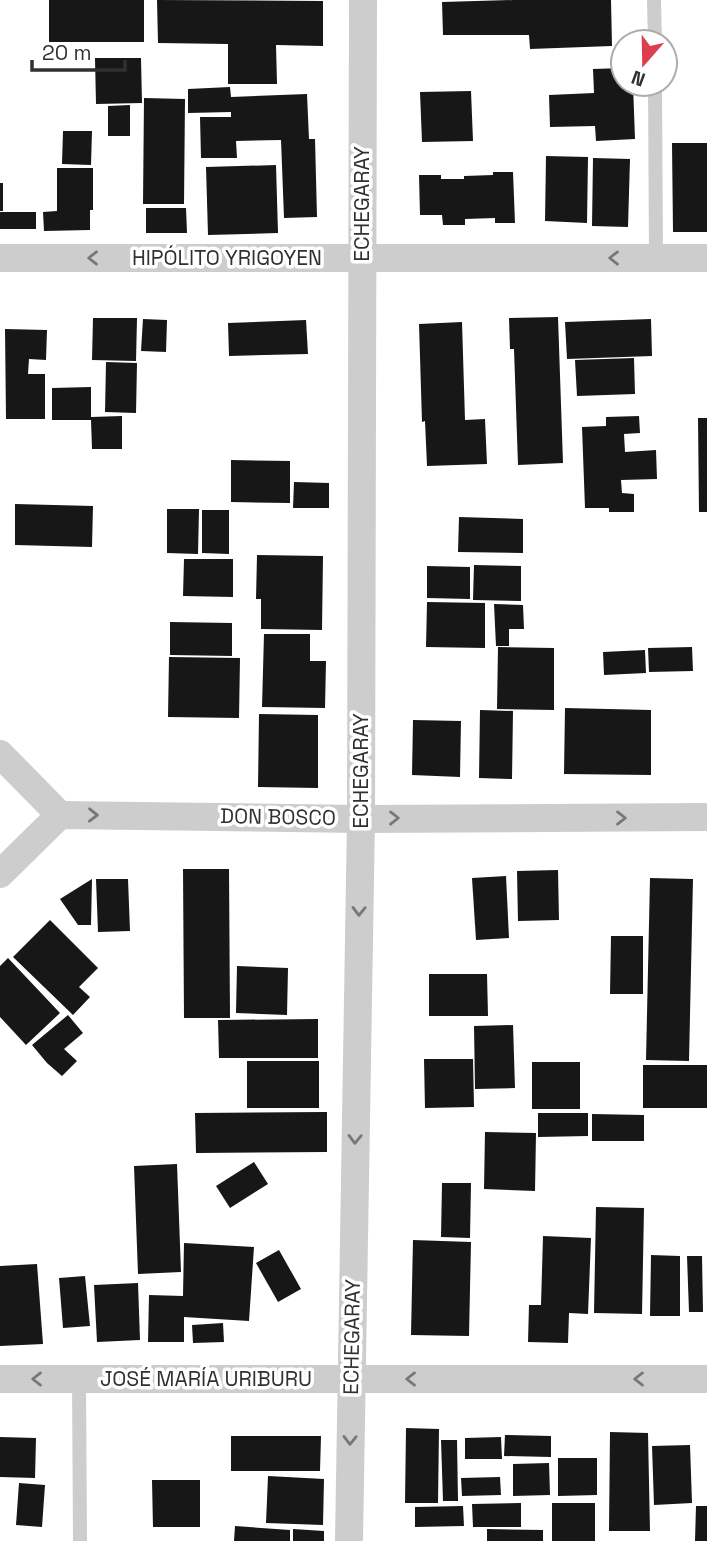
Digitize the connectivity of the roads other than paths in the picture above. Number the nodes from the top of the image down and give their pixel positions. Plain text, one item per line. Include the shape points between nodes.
1 (363, 0) edge
2 (654, 0) edge
3 (655, 28) edge
4 (655, 98) edge
5 (0, 258) edge
6 (361, 258) junction
7 (656, 258) junction
8 (707, 258) edge
9 (0, 754) edge
10 (60, 815) junction
11 (707, 817) edge
12 (361, 818) junction
13 (0, 874) edge
14 (0, 1379) edge
15 (351, 1379) junction
16 (707, 1379) edge
17 (79, 1380) junction
18 (80, 1541) edge
19 (349, 1541) edge

1 - 6 street, ECHEGARAY
2 - 3 lane
4 - 7 lane
6 -> 5 street, HIPÓLITO YRIGOYEN
7 -> 6 street, HIPÓLITO YRIGOYEN
6 - 12 street, ECHEGARAY
7 - 8 street, HIPÓLITO YRIGOYEN
9 - 10 street
10 -> 12 street, DON BOSCO
10 - 13 street
12 -> 11 street, DON BOSCO
12 -> 15 street, ECHEGARAY
17 -> 14 street, JOSÉ MARÍA URIBURU
16 -> 15 street, JOSÉ MARÍA URIBURU
15 - 17 street, JOSÉ MARÍA URIBURU
15 -> 19 street, ECHEGARAY
17 - 18 lane

